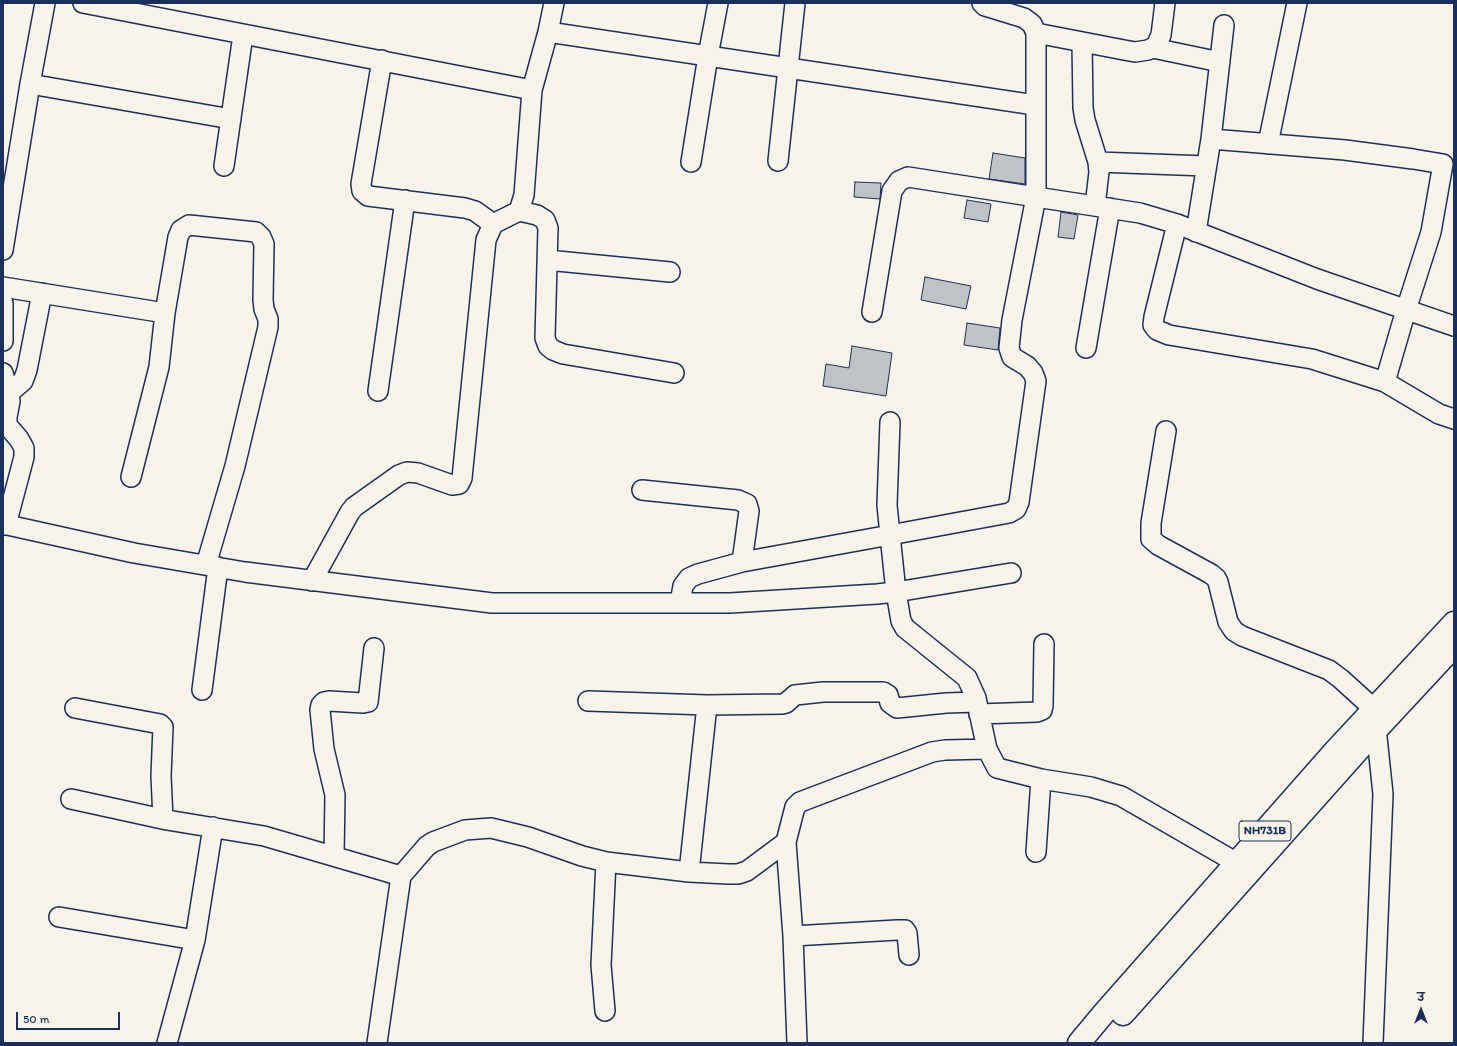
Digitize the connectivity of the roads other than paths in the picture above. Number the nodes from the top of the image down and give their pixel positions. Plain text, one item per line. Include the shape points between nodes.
1 (45, 3) edge
2 (84, 3) edge
3 (554, 3) edge
4 (718, 3) edge
5 (795, 3) edge
6 (982, 3) edge
7 (1165, 3) edge
8 (1297, 3) edge
9 (1224, 24) dead end
10 (548, 32) junction
11 (1036, 33) junction
12 (243, 35) junction
13 (1082, 42) junction
14 (1153, 48) junction
15 (708, 56) junction
16 (382, 60) junction
17 (1220, 62) junction
18 (788, 68) junction
19 (30, 84) junction
20 (532, 90) junction
21 (1035, 105) junction
22 (231, 119) junction
23 (1211, 139) junction
24 (1268, 144) junction
25 (778, 161) dead end
26 (691, 162) dead end
27 (1098, 162) junction
28 (1448, 164) edge
29 (224, 166) dead end
30 (1206, 166) junction
31 (1036, 197) junction
32 (405, 200) junction
33 (1103, 207) junction
34 (519, 211) junction
35 (493, 224) junction
36 (1177, 224) junction
37 (1196, 232) junction
38 (3, 250) edge
39 (547, 260) junction
40 (670, 272) dead end
41 (3, 287) edge
42 (42, 293) junction
43 (3, 303) edge
44 (1406, 310) junction
45 (165, 312) junction
46 (872, 312) dead end
47 (1454, 326) edge
48 (3, 341) edge
49 (1086, 348) dead end
50 (3, 373) edge
51 (674, 373) dead end
52 (1385, 382) junction
53 (378, 391) dead end
54 (9, 393) junction
55 (1454, 419) edge
56 (890, 422) dead end
57 (1166, 431) dead end
58 (131, 477) dead end
59 (642, 490) dead end
60 (4, 524) edge
61 (890, 535) junction
62 (742, 562) junction
63 (212, 566) junction
64 (1011, 573) dead end
65 (312, 581) junction
66 (896, 592) junction
67 (680, 603) junction
68 (1454, 623) edge
69 (1044, 644) dead end
70 (1454, 646) edge
71 (374, 648) dead end
72 (202, 690) dead end
73 (588, 702) dead end
74 (708, 705) junction
75 (75, 708) dead end
76 (978, 708) junction
77 (1375, 719) junction
78 (987, 749) junction
79 (1041, 779) junction
80 (71, 799) dead end
81 (164, 819) junction
82 (213, 827) junction
83 (786, 842) junction
84 (1036, 852) dead end
85 (334, 856) junction
86 (606, 862) junction
87 (1237, 863) junction
88 (689, 872) junction
89 (401, 876) junction
90 (59, 917) dead end
91 (793, 936) junction
92 (195, 940) junction
93 (909, 955) dead end
94 (605, 1011) dead end
95 (167, 1043) edge
96 (377, 1043) edge
97 (797, 1043) edge
98 (1079, 1043) edge
99 (1099, 1043) edge
100 (1373, 1043) edge

1 - 19 street
2 - 12 street
3 - 10 street
4 - 15 street
5 - 18 street
6 - 11 street via 1024,18 1032,24
7 - 14 street via 1160,35
8 - 24 street
9 - 17 street
10 - 15 street
10 - 20 street
11 - 13 street
11 - 21 street
12 - 16 street
12 - 22 street
13 - 14 street via 1135,52
13 - 27 street via 1083,108
14 - 17 street
15 - 18 street
15 - 26 street
16 - 20 street
16 - 32 street via 361,184 362,191 368,196
17 - 23 street
18 - 21 street
18 - 25 street
19 - 22 street
19 - 38 street
20 - 34 street via 524,195
21 - 31 street
22 - 29 street
23 - 24 street
23 - 30 street
24 - 28 street via 1345,150
27 - 30 street
27 - 33 street
28 - 44 street via 1431,232
30 - 37 street
31 - 33 street
31 - 46 street via 908,177 899,181 892,191
31 - 61 street via 1009,348 1012,357 1027,366 1036,381 1016,509 1009,513
32 - 35 street via 465,208 475,211
32 - 53 street
33 - 36 street via 1140,212
33 - 49 street
34 - 35 street
34 - 39 street via 537,215 545,220 548,228
35 - 65 street via 485,246 462,478 459,484 452,485 418,473 406,472 399,475 354,507
36 - 37 street
36 - 52 street via 1154,317 1153,325 1157,330 1168,335 1303,357
37 - 44 street
39 - 40 street
39 - 51 street via 545,338 548,346 563,354
41 - 42 street
42 - 45 street
42 - 54 street via 27,370 23,381
43 - 48 street
44 - 47 street
44 - 52 street
45 - 58 street via 160,367
45 - 63 street via 181,230 188,225 212,227 256,232 261,237 264,244 263,300 268,327
50 - 54 street
52 - 55 street via 1439,414
54 - 60 street via 7,425 24,448 24,456
56 - 61 street via 887,505
57 - 77 street via 1151,523 1151,539 1216,578 1228,622 1234,631 1329,670 1341,678
59 - 62 street via 738,500 747,504 749,511
60 - 63 street via 134,553
61 - 62 street
61 - 66 street
62 - 67 street via 689,578
63 - 65 street
63 - 72 street
64 - 66 street
65 - 67 street via 492,603
66 - 67 street via 730,603
66 - 76 street via 901,621 905,628 966,678
68 - 77 highway, NH731B
69 - 76 street via 1042,710 1037,712
70 - 77 highway, NH731B
71 - 85 street via 368,702 329,701 321,705 320,710 324,749 335,794
73 - 74 street
74 - 76 street via 782,704 795,695 823,692 883,692 897,708 946,703
74 - 88 street
75 - 81 street via 160,724 164,727 161,786
76 - 78 street
77 - 87 highway, NH731B via 1335,751
77 - 99 highway, NH731B
77 - 100 street via 1383,794
78 - 79 street via 997,768
78 - 83 street via 932,752 800,802 795,807
79 - 84 street
79 - 87 street via 1091,787 1121,796
80 - 81 street
81 - 82 street
82 - 85 street via 264,836
82 - 92 street
83 - 88 street via 747,871 738,874
83 - 91 street
85 - 89 street
86 - 88 street
86 - 89 street via 528,837 491,828 471,829 427,846
86 - 94 street via 601,965
87 - 98 highway, NH731B
89 - 96 street
90 - 92 street
91 - 93 street via 905,930
91 - 97 street
92 - 95 street

